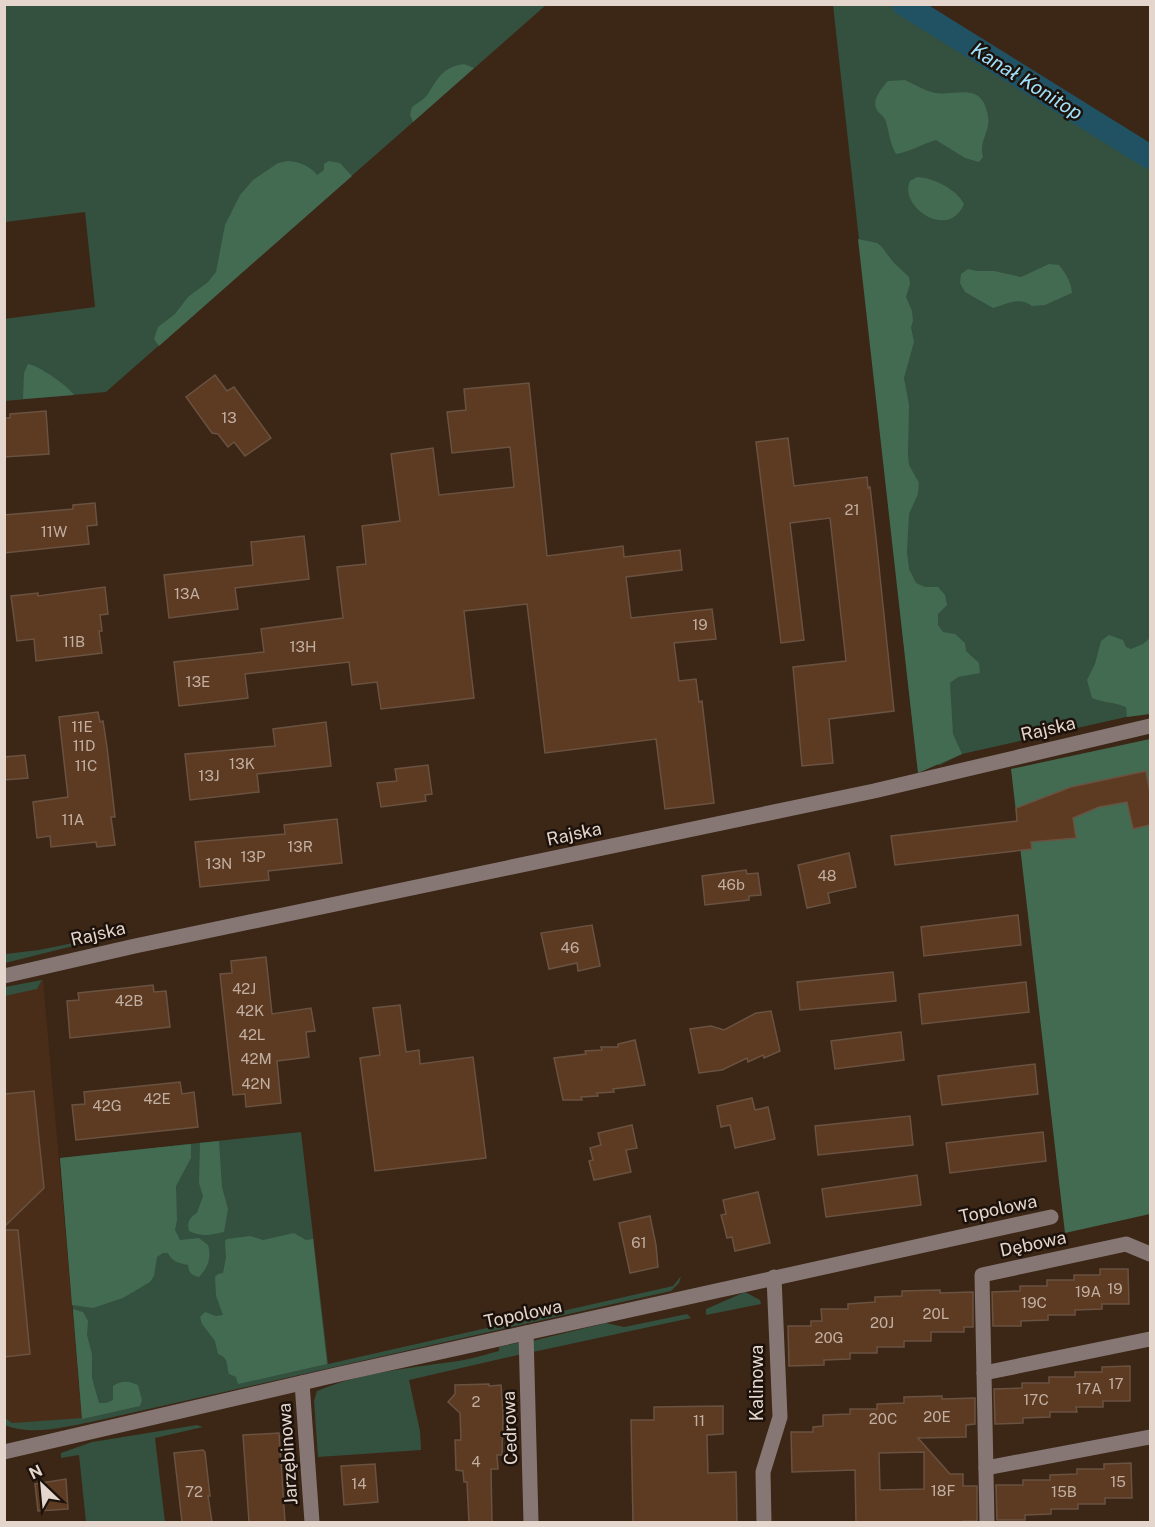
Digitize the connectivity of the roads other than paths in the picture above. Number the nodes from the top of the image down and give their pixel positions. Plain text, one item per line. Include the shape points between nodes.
1 (1150, 726) edge
2 (4, 976) edge
3 (1051, 1217) dead end
4 (1150, 1254) edge
5 (774, 1277) junction
6 (526, 1333) junction
7 (1150, 1339) edge
8 (984, 1373) junction
9 (302, 1383) junction
10 (1150, 1437) edge
11 (4, 1452) edge
12 (986, 1468) junction
13 (312, 1522) edge
14 (531, 1522) edge
15 (764, 1522) edge
16 (987, 1522) edge

1 - 2 street, Rajska via 874,791 135,945
3 - 5 street, Topolowa
4 - 8 street, Dębowa via 1126,1244 982,1275
5 - 6 street, Topolowa
5 - 15 street, Kalinowa via 780,1417 763,1472
6 - 9 street, Topolowa
6 - 14 street, Cedrowa
7 - 8 street
8 - 12 street, Dębowa
9 - 11 street, Topolowa
9 - 13 street, Jarzębinowa
10 - 12 street
12 - 16 street, Dębowa

